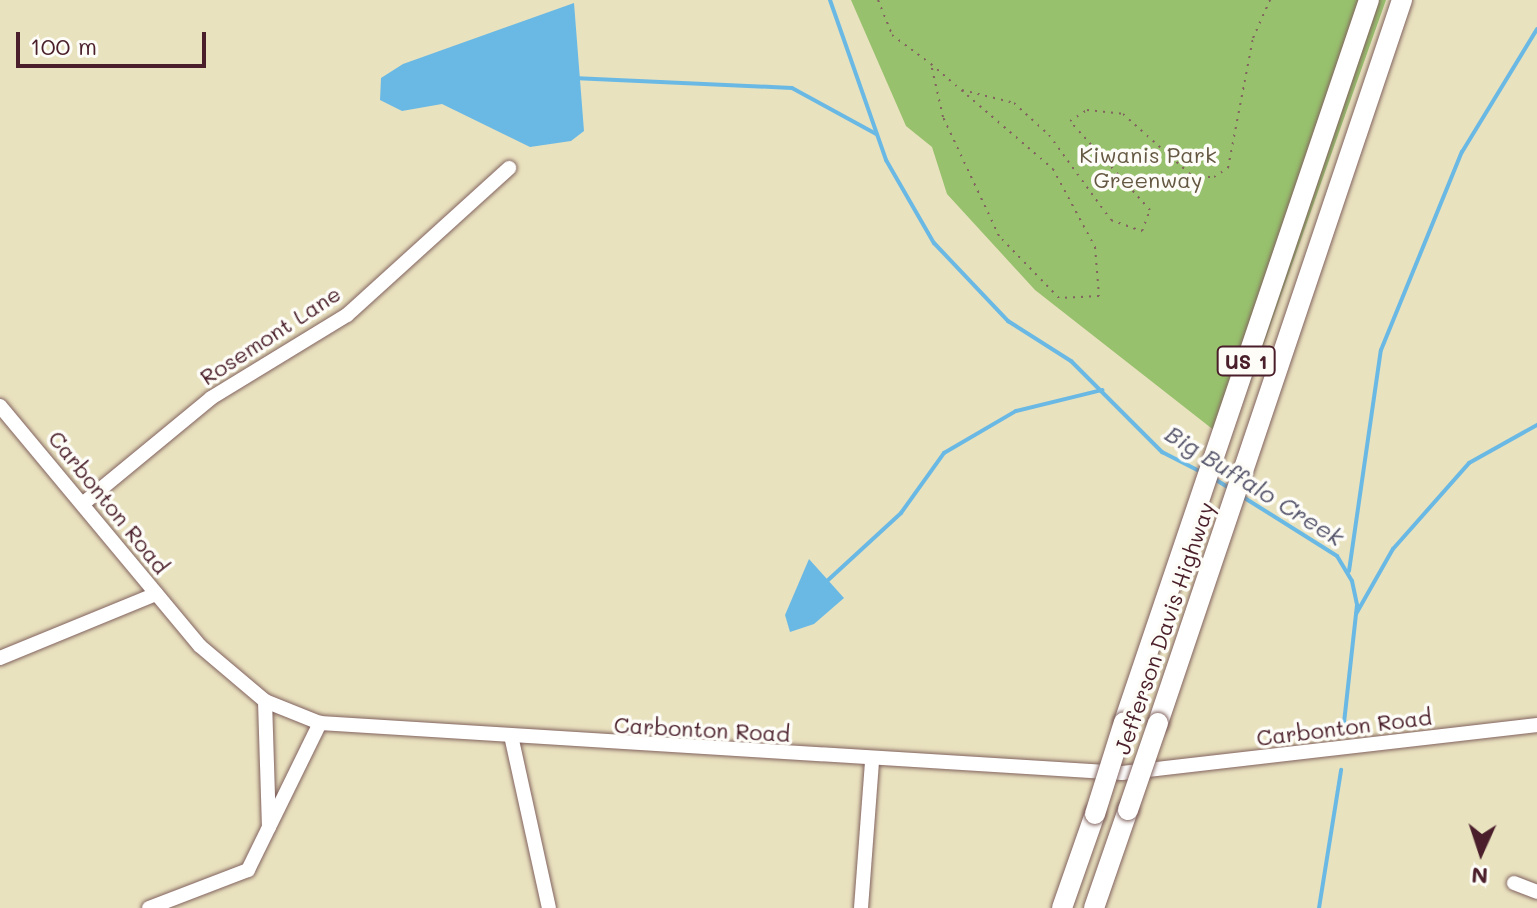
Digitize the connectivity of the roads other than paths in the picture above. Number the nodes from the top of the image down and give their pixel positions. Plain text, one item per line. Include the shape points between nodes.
1 (1369, 0) edge
2 (1402, 0) edge
3 (509, 168) dead end
4 (0, 406) edge
5 (85, 502) junction
6 (156, 594) junction
7 (0, 658) edge
8 (265, 701) junction
9 (320, 723) junction
10 (1537, 725) edge
11 (512, 740) junction
12 (872, 762) junction
13 (269, 827) junction
14 (1514, 883) dead end
15 (1537, 892) edge
16 (149, 908) edge
17 (549, 908) edge
18 (861, 908) edge
19 (1062, 908) edge
20 (1094, 908) edge

1 - 19 highway, Jefferson Davis Highway / US 1, bridge
2 - 20 highway, Jefferson Davis Highway / US 1, bridge
3 - 5 street, Rosemont Lane via 347,315 211,398
4 - 5 street, Carbonton Road
5 - 6 street, Carbonton Road
6 - 7 street
6 - 8 street, Carbonton Road via 200,646
8 - 9 street, Carbonton Road
8 - 13 street
9 - 11 street, Carbonton Road
9 - 13 street
10 - 12 street, Carbonton Road via 1122,773
11 - 12 street, Carbonton Road
11 - 17 street
12 - 18 street
13 - 16 street via 248,870
14 - 15 street

